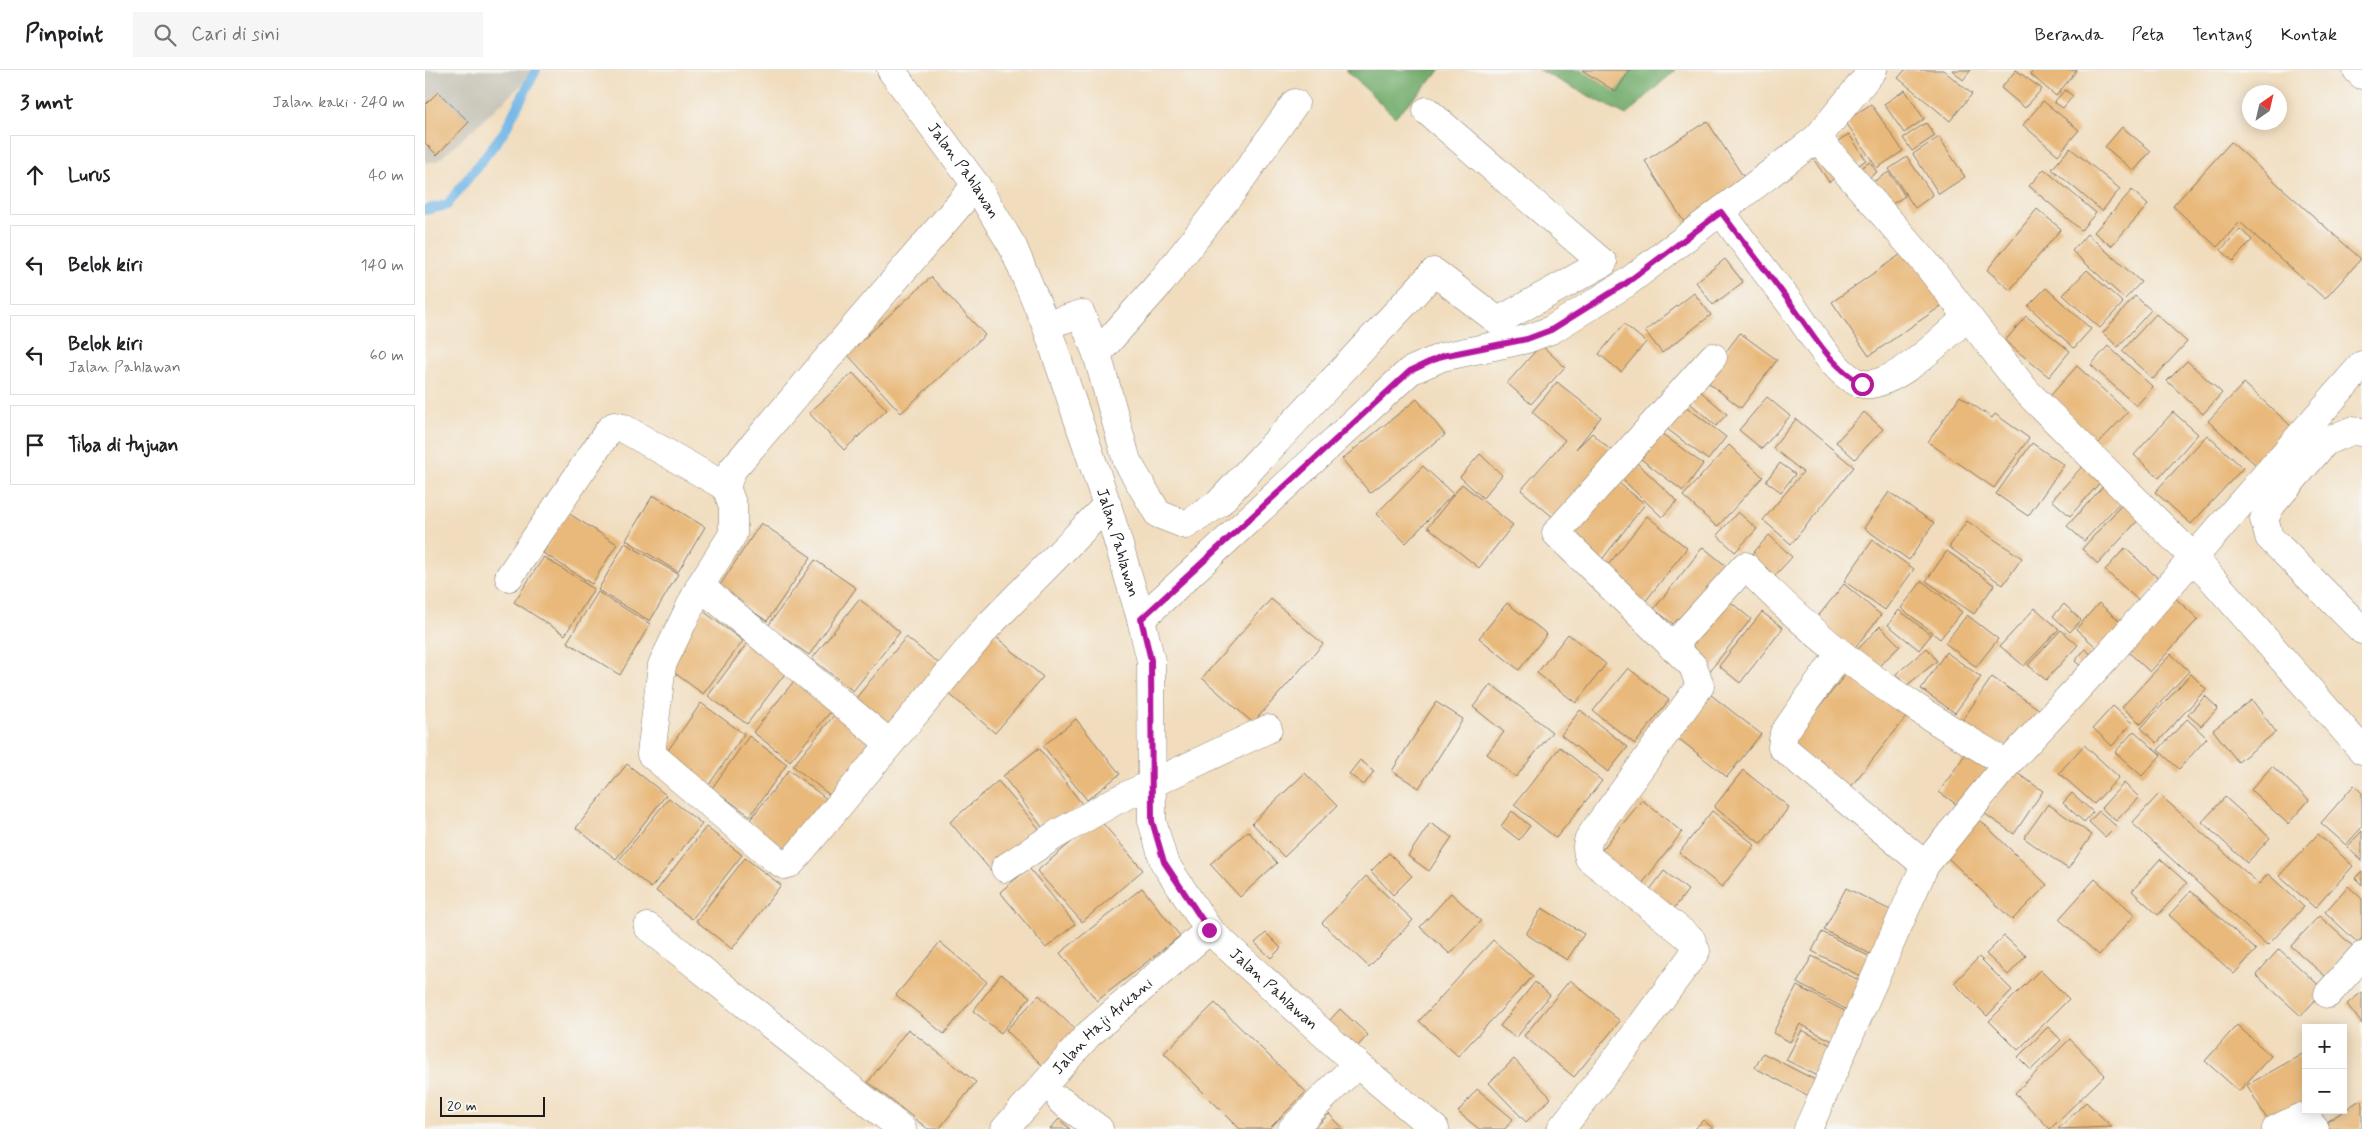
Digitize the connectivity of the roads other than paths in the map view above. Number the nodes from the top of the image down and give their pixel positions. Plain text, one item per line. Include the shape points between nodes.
1 (891, 70) edge
2 (1873, 70) edge
3 (2357, 70) edge
4 (2362, 75) edge
5 (1295, 103) dead end
6 (1427, 111) dead end
7 (1817, 138) junction
8 (976, 185) junction
9 (1721, 212) junction
10 (1967, 318) junction
11 (1046, 325) junction
12 (1097, 354) junction
13 (1713, 357) dead end
14 (2362, 365) edge
15 (2362, 432) edge
16 (726, 487) junction
17 (1107, 505) junction
18 (2193, 557) junction
19 (509, 577) dead end
20 (700, 586) junction
21 (1141, 619) junction
22 (2362, 630) edge
23 (1672, 647) junction
24 (1840, 652) junction
25 (1268, 729) dead end
26 (889, 743) junction
27 (2362, 750) edge
28 (2007, 764) junction
29 (1152, 782) junction
30 (1925, 865) junction
31 (1005, 868) dead end
32 (648, 927) dead end
33 (1209, 930) junction
34 (2362, 956) edge
35 (2328, 994) dead end
36 (1357, 1064) junction
37 (1061, 1101) dead end
38 (902, 1129) edge
39 (1005, 1129) edge
40 (1099, 1129) edge
41 (1292, 1129) edge
42 (1435, 1129) edge
43 (1561, 1129) edge
44 (1808, 1129) edge
45 (2276, 1129) edge
46 (2315, 1129) edge

1 - 8 street, Jalan Pahlawan
2 - 7 street
3 - 4 street
5 - 12 street via 1235,188 1161,282
6 - 12 street via 1603,263 1499,321 1434,272 1218,504 1187,525 1158,514 1127,460
7 - 9 street
7 - 10 street via 1925,262
8 - 11 street, Jalan Pahlawan via 1013,247
8 - 16 street via 732,470
9 - 10 street via 1818,344 1845,374 1862,384 1887,380
9 - 21 street via 1625,284 1551,330 1527,339 1442,356 1410,371
10 - 18 street via 2025,391
11 - 12 street via 1081,314
11 - 17 street, Jalan Pahlawan
13 - 23 street via 1556,533
14 - 18 street
15 - 22 street via 2351,431 2325,442 2272,504 2264,519 2269,537
16 - 19 street via 623,428 614,426
16 - 20 street via 733,506 733,534
17 - 21 street, Jalan Pahlawan
17 - 26 street via 987,627
18 - 27 street
18 - 28 street via 2104,660
20 - 26 street
20 - 26 street via 662,666 651,754 776,860 784,865 791,863
21 - 29 street, Jalan Pahlawan via 1151,660
23 - 24 street via 1745,566 1787,609
23 - 43 street via 1693,666 1699,679 1698,692 1593,831 1586,849 1589,858 1691,939 1696,951
24 - 28 street via 1895,694
24 - 30 street via 1784,733 1782,747
25 - 29 street
28 - 30 street
29 - 31 street via 1057,834
29 - 33 street, Jalan Pahlawan via 1152,821 1164,862
30 - 44 street
32 - 38 street
33 - 36 street, Jalan Pahlawan
33 - 39 street, Jalan Haji Arkani via 1088,1035
34 - 35 street
36 - 41 street
36 - 42 street, Jalan Pahlawan
37 - 40 street
45 - 46 street via 2301,1117

